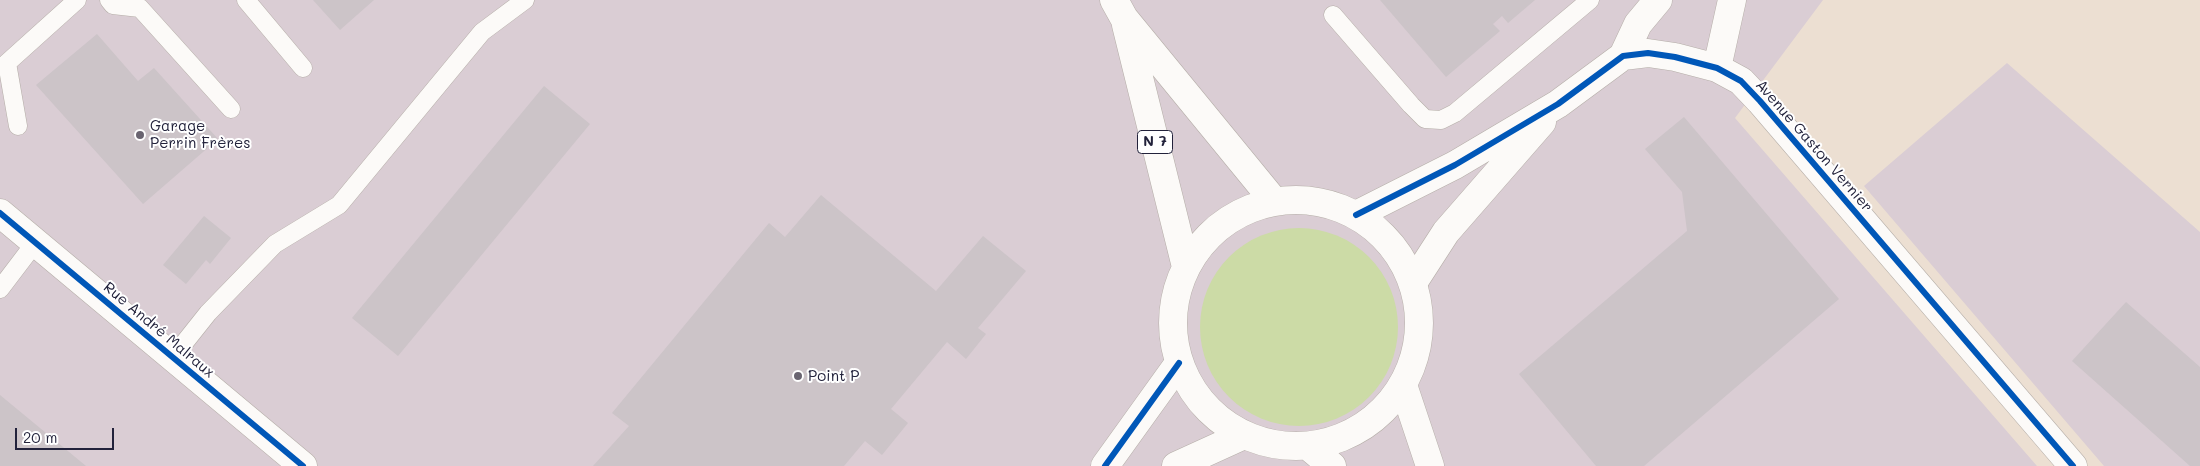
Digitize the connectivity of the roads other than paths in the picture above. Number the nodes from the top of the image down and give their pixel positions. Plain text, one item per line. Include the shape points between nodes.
1 (77, 0) edge
2 (109, 0) edge
3 (246, 0) edge
4 (524, 0) edge
5 (1590, 0) edge
6 (1658, 0) edge
7 (1732, 0) edge
8 (1119, 9) edge
9 (1333, 15) dead end
10 (1622, 56) junction
11 (303, 68) dead end
12 (1716, 68) junction
13 (1558, 104) junction
14 (231, 109) dead end
15 (18, 126) dead end
16 (1274, 201) junction
17 (0, 213) edge
18 (1356, 215) junction
19 (35, 243) junction
20 (1186, 267) junction
21 (1413, 283) junction
22 (0, 289) edge
23 (173, 357) junction
24 (1179, 364) junction
25 (1403, 385) junction
26 (1244, 435) junction
27 (1308, 446) junction
28 (303, 466) edge
29 (1105, 466) edge
30 (1176, 466) edge
31 (1332, 466) edge
32 (1430, 466) edge
33 (2073, 466) edge

1 - 15 lane via 7,63
2 - 14 lane via 113,5 140,8
3 - 11 lane
4 - 23 lane via 482,32 339,205 275,244 208,313
5 - 9 lane via 1455,113 1441,120 1425,118 1411,106
6 - 10 street via 1638,24
7 - 12 street
8 - 16 street, N 7
8 - 20 street, N 7
10 - 12 street, Avenue Gaston Vernier via 1648,53
10 - 13 street
12 - 33 street, Avenue Gaston Vernier via 1741,81 1760,101
13 - 18 street via 1454,166
13 - 21 street via 1446,232
16 - 18 street via 1302,199 1329,203
16 - 20 street via 1238,214 1208,236
17 - 19 street, Rue André Malraux
18 - 21 street via 1380,232 1400,255
19 - 22 lane
19 - 23 street, Rue André Malraux
20 - 24 street via 1175,306 1173,331
21 - 25 street via 1419,317 1416,352
23 - 28 street, Rue André Malraux
24 - 26 street via 1194,393 1216,418
24 - 29 street
25 - 27 street via 1379,415 1346,436
25 - 32 street
26 - 27 street via 1276,445
26 - 30 street
27 - 31 street

